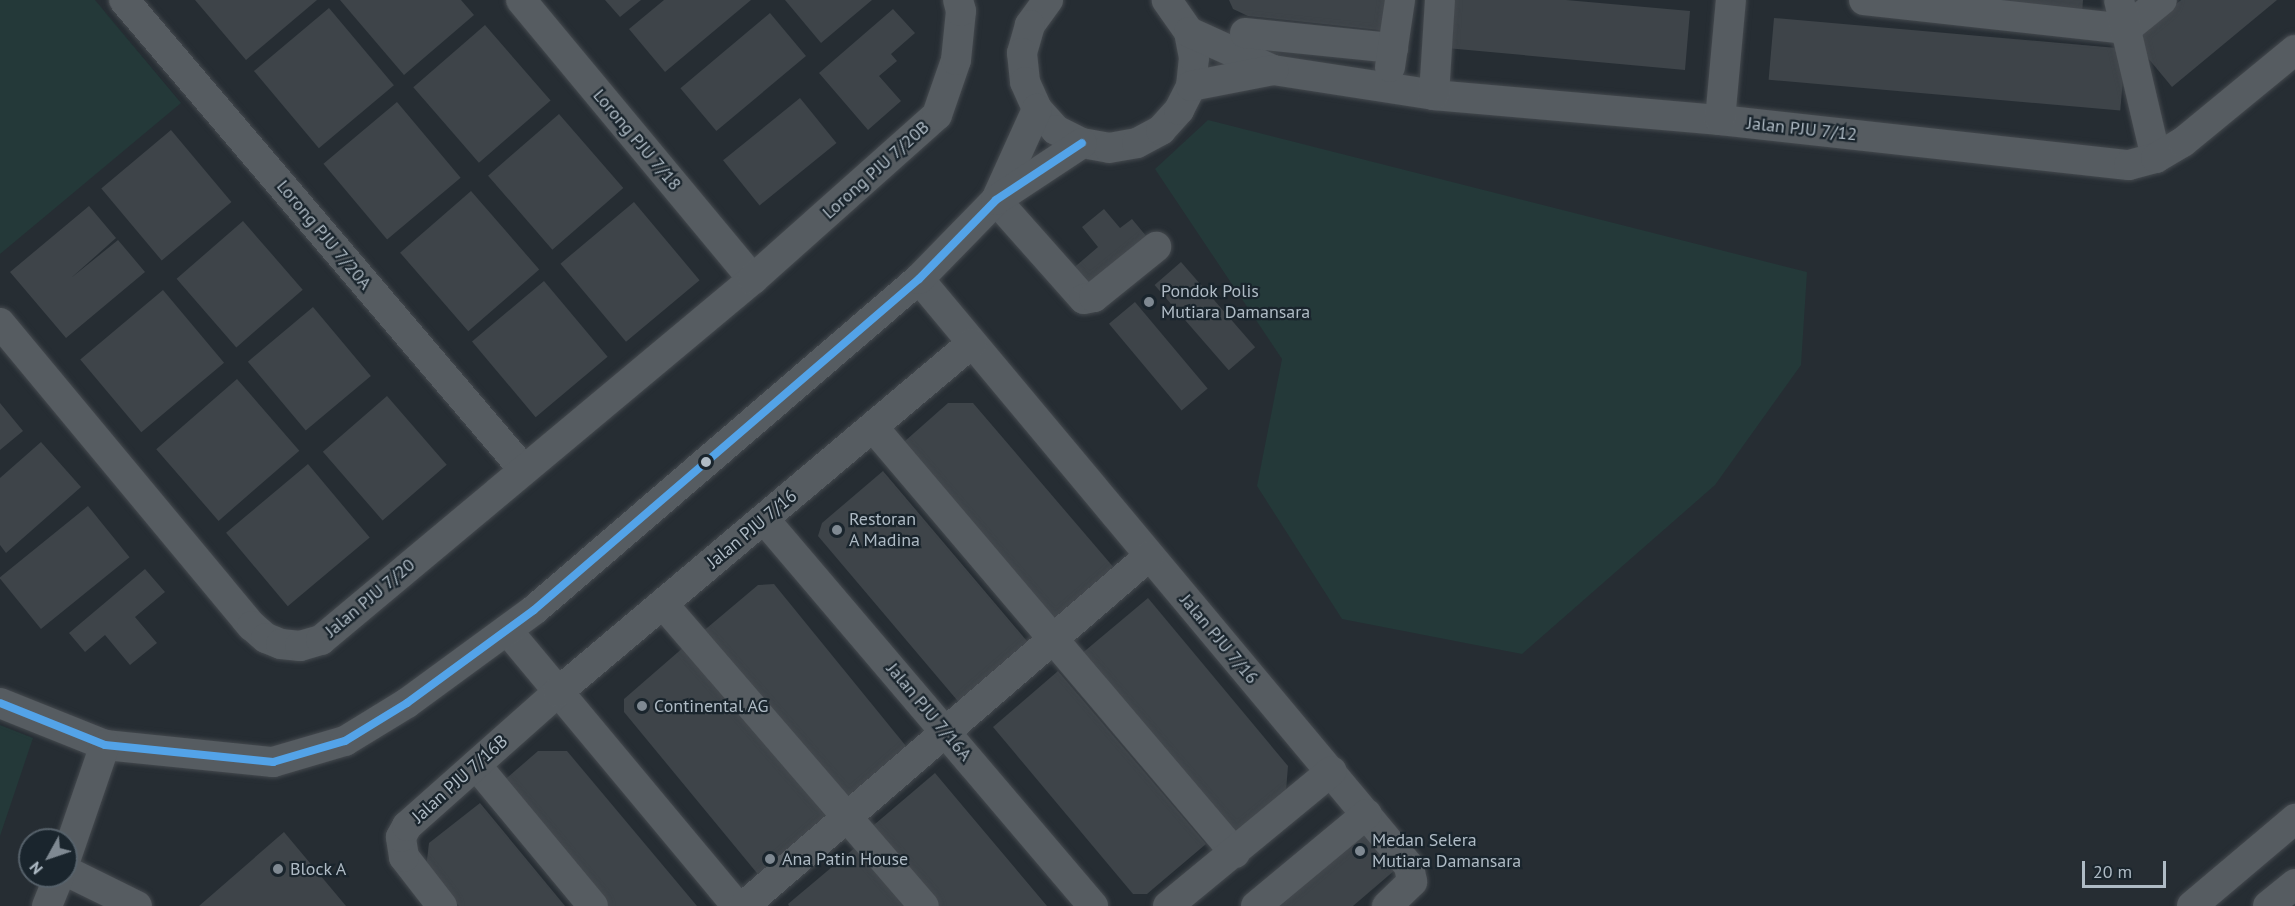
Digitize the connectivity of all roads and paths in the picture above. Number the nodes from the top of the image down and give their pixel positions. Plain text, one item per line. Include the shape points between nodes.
1 (124, 0) edge
2 (521, 0) edge
3 (958, 0) edge
4 (1046, 0) edge
5 (1167, 0) edge
6 (1400, 0) edge
7 (1440, 0) edge
8 (1731, 0) edge
9 (1864, 0) edge
10 (2119, 0) edge
11 (2162, 0) edge
12 (2127, 29) junction
13 (1189, 32) junction
14 (1245, 33) dead end
15 (1393, 48) junction
16 (2295, 50) edge
17 (1273, 70) junction
18 (1191, 86) junction
19 (1386, 88) junction
20 (1434, 95) junction
21 (1037, 110) junction
22 (1720, 120) junction
23 (1082, 143) junction
24 (2157, 158) junction
25 (996, 200) junction
26 (1156, 247) dead end
27 (753, 279) junction
28 (919, 279) junction
29 (0, 323) edge
30 (972, 343) junction
31 (873, 427) junction
32 (524, 470) junction
33 (764, 519) junction
34 (1149, 556) junction
35 (663, 604) junction
36 (507, 630) junction
37 (1054, 639) junction
38 (558, 692) junction
39 (0, 703) edge
40 (946, 732) junction
41 (105, 745) junction
42 (476, 765) junction
43 (1332, 771) junction
44 (1366, 814) junction
45 (847, 817) junction
46 (2295, 819) edge
47 (76, 828) edge
48 (1235, 853) junction
49 (78, 877) edge
50 (2295, 884) edge
51 (54, 888) edge
52 (47, 906) edge
53 (137, 906) edge
54 (442, 906) edge
55 (593, 906) edge
56 (737, 906) edge
57 (744, 906) edge
58 (924, 906) edge
59 (1093, 906) edge
60 (1168, 906) edge
61 (1256, 906) edge
62 (1387, 906) edge
63 (2192, 906) edge
64 (2268, 906) edge

1 - 32 street, Lorong PJU 7/20A
2 - 27 street, Lorong PJU 7/18
3 - 27 street, Lorong PJU 7/20B via 961,11 956,60 937,115
4 - 21 street via 1030,25 1022,53 1025,82
5 - 13 street
6 - 15 street
7 - 20 street
8 - 22 street
9 - 12 street
10 - 12 street
11 - 12 street
12 - 24 street
13 - 17 street, Jalan PJU 7/12
13 - 18 street via 1194,58
14 - 15 street
15 - 19 street
16 - 24 street, Jalan PJU 7/12 via 2183,142
17 - 18 street, Jalan PJU 7/12
17 - 19 street, Jalan PJU 7/12
18 - 23 street via 1179,110 1161,130 1137,143 1109,148
19 - 20 street, Jalan PJU 7/12
20 - 22 street, Jalan PJU 7/12
21 - 23 street via 1056,130
21 - 25 street
22 - 24 street, Jalan PJU 7/12 via 2129,165
23 - 25 street
25 - 26 street via 1084,299 1094,297
25 - 28 street
27 - 32 street, Jalan PJU 7/20
28 - 30 street, Jalan PJU 7/16
28 - 36 street
29 - 32 street, Jalan PJU 7/20 via 252,626 266,639 281,644 300,646 321,639
30 - 31 street, Jalan PJU 7/16
30 - 34 street, Jalan PJU 7/16
31 - 33 street, Jalan PJU 7/16
31 - 37 street
33 - 35 street, Jalan PJU 7/16
33 - 40 street, Jalan PJU 7/16A
34 - 37 street
34 - 43 street, Jalan PJU 7/16
35 - 38 street, Jalan PJU 7/16
35 - 45 street
36 - 38 street
36 - 41 street via 407,703 345,741 273,762
37 - 40 street
37 - 48 street
38 - 42 street, Jalan PJU 7/16B
38 - 56 street
39 - 41 street
40 - 45 street
40 - 59 street, Jalan PJU 7/16A
41 - 47 street
42 - 54 street, Jalan PJU 7/16B via 407,826 401,837 404,857
42 - 55 street
43 - 44 street, Jalan PJU 7/16
43 - 48 street
44 - 61 street
44 - 62 street, Jalan PJU 7/16 via 1413,874 1407,889
45 - 57 street
45 - 58 street
46 - 63 street
48 - 60 street
49 - 53 street
50 - 64 street
51 - 52 street

